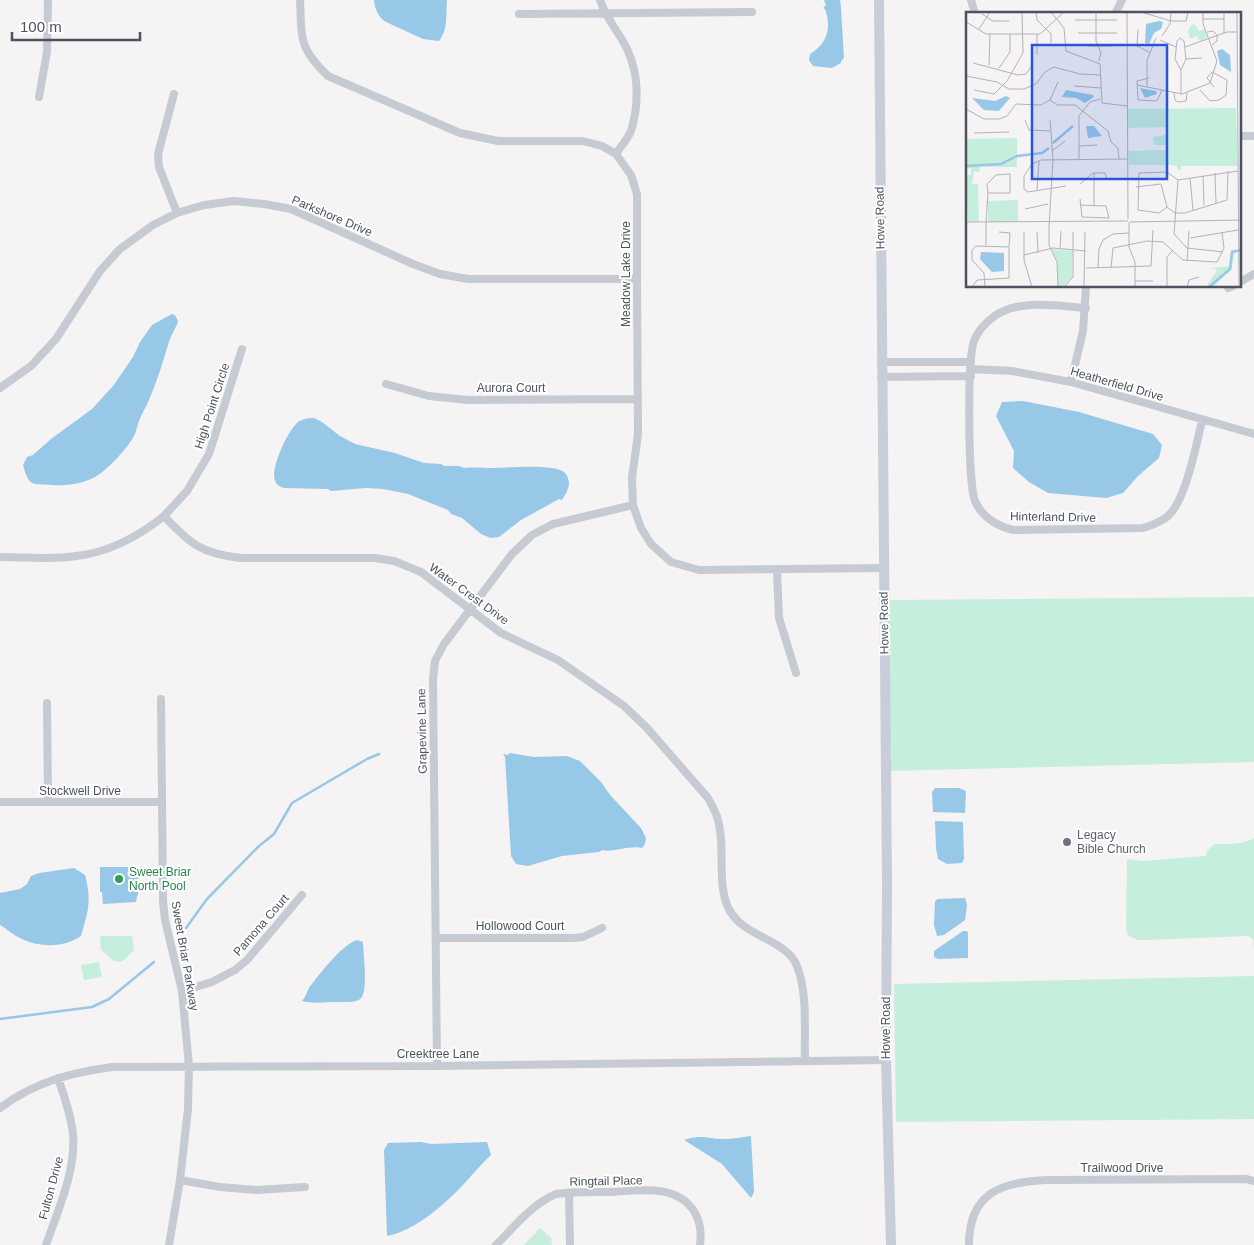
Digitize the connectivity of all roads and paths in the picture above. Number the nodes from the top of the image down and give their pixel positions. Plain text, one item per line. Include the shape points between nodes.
1 (48, 0) edge
2 (300, 0) edge
3 (600, 0) edge
4 (878, 0) edge
5 (1122, 0) edge
6 (752, 12) dead end
7 (1116, 12) edge
8 (604, 13) junction
9 (519, 14) dead end
10 (174, 94) dead end
11 (39, 97) dead end
12 (616, 154) junction
13 (177, 213) junction
14 (1254, 274) edge
15 (637, 279) junction
16 (1242, 281) edge
17 (1086, 288) edge
18 (1086, 308) junction
19 (242, 349) dead end
20 (881, 362) junction
21 (971, 369) junction
22 (881, 377) junction
23 (1071, 382) junction
24 (386, 384) dead end
25 (0, 388) edge
26 (638, 399) junction
27 (1202, 420) junction
28 (1254, 434) edge
29 (633, 505) junction
30 (164, 516) junction
31 (0, 557) edge
32 (884, 568) junction
33 (777, 571) junction
34 (469, 610) junction
35 (796, 673) dead end
36 (161, 699) dead end
37 (47, 703) dead end
38 (0, 802) edge
39 (48, 802) junction
40 (161, 802) junction
41 (302, 895) dead end
42 (602, 928) dead end
43 (436, 938) junction
44 (182, 991) junction
45 (886, 1060) junction
46 (805, 1061) junction
47 (189, 1066) junction
48 (437, 1066) junction
49 (58, 1078) junction
50 (0, 1108) edge
51 (180, 1180) junction
52 (1254, 1181) edge
53 (304, 1188) dead end
54 (569, 1193) junction
55 (46, 1245) edge
56 (169, 1245) edge
57 (496, 1245) edge
58 (570, 1245) edge
59 (700, 1245) edge
60 (891, 1245) edge
61 (969, 1245) edge

1 - 11 street via 47,52
2 - 12 street, Meadow Lake Drive via 305,50 328,76 460,133 498,141 583,140
3 - 8 street
4 - 20 street, Howe Road
5 - 7 street
6 - 8 street
8 - 9 street
8 - 12 street via 628,51 636,78 636,102 630,133
10 - 13 street via 158,154 159,167
12 - 15 street, Meadow Lake Drive via 632,175 637,194
13 - 15 street, Parkshore Drive via 234,201 291,209 413,264 440,274 468,279
13 - 25 street, Parkshore Drive via 153,225 120,249 100,271 56,339 31,366
14 - 16 street
15 - 26 street, Meadow Lake Drive
17 - 18 street
18 - 21 street, Hinterland Drive via 1024,305 998,314 978,332
18 - 23 street
19 - 30 street, High Point Circle via 209,454 187,491
20 - 21 street, Heatherfield Drive
20 - 22 street, Howe Road
21 - 22 street, Heatherfield Drive
21 - 23 street, Heatherfield Drive via 1012,371
21 - 27 street, Hinterland Drive via 973,496 987,517 1013,530 1143,528 1160,522 1180,498
22 - 32 street, Howe Road
23 - 27 street, Heatherfield Drive
24 - 26 street, Aurora Court via 429,396 468,400
26 - 29 street, Meadow Lake Drive
27 - 28 street, Heatherfield Drive
29 - 33 street, Meadow Lake Drive via 641,528 671,562 699,570
29 - 34 street, Grapevine Lane via 553,524 532,535 512,554
30 - 31 street via 131,538 107,549 67,557
30 - 34 street, Water Crest Drive via 190,542 225,557 375,558 394,561 420,572
32 - 33 street, Meadow Lake Drive
32 - 45 street, Howe Road
33 - 35 street via 779,618
34 - 43 street, Grapevine Lane via 435,660 432,680
34 - 46 street, Water Crest Drive via 501,633 558,660 624,706 648,728 708,798 715,809 720,830 721,881 728,907 744,927 785,950 797,965 803,988
36 - 40 street, Sweet Briar Parkway
37 - 39 street
38 - 39 street, Stockwell Drive
39 - 40 street, Stockwell Drive
40 - 44 street, Sweet Briar Parkway via 165,920
41 - 44 street, Pamona Court via 235,970 212,982
42 - 43 street, Hollowood Court via 573,938
43 - 48 street, Grapevine Lane
44 - 47 street, Sweet Briar Parkway
45 - 46 street, Creektree Lane
45 - 60 street, Howe Road
46 - 48 street, Creektree Lane
47 - 48 street, Creektree Lane
47 - 49 street, Creektree Lane via 112,1067 79,1071
47 - 51 street, Sweet Briar Parkway
49 - 50 street, Creektree Lane via 30,1089
49 - 55 street, Fulton Drive via 71,1120 73,1150
51 - 53 street via 220,1188
51 - 56 street, Sweet Briar Parkway
52 - 61 street, Trailwood Drive via 1015,1182 984,1199 972,1220
54 - 57 street, Ringtail Place via 543,1200
54 - 58 street
54 - 59 street, Ringtail Place via 657,1191 676,1195 691,1206 700,1221

